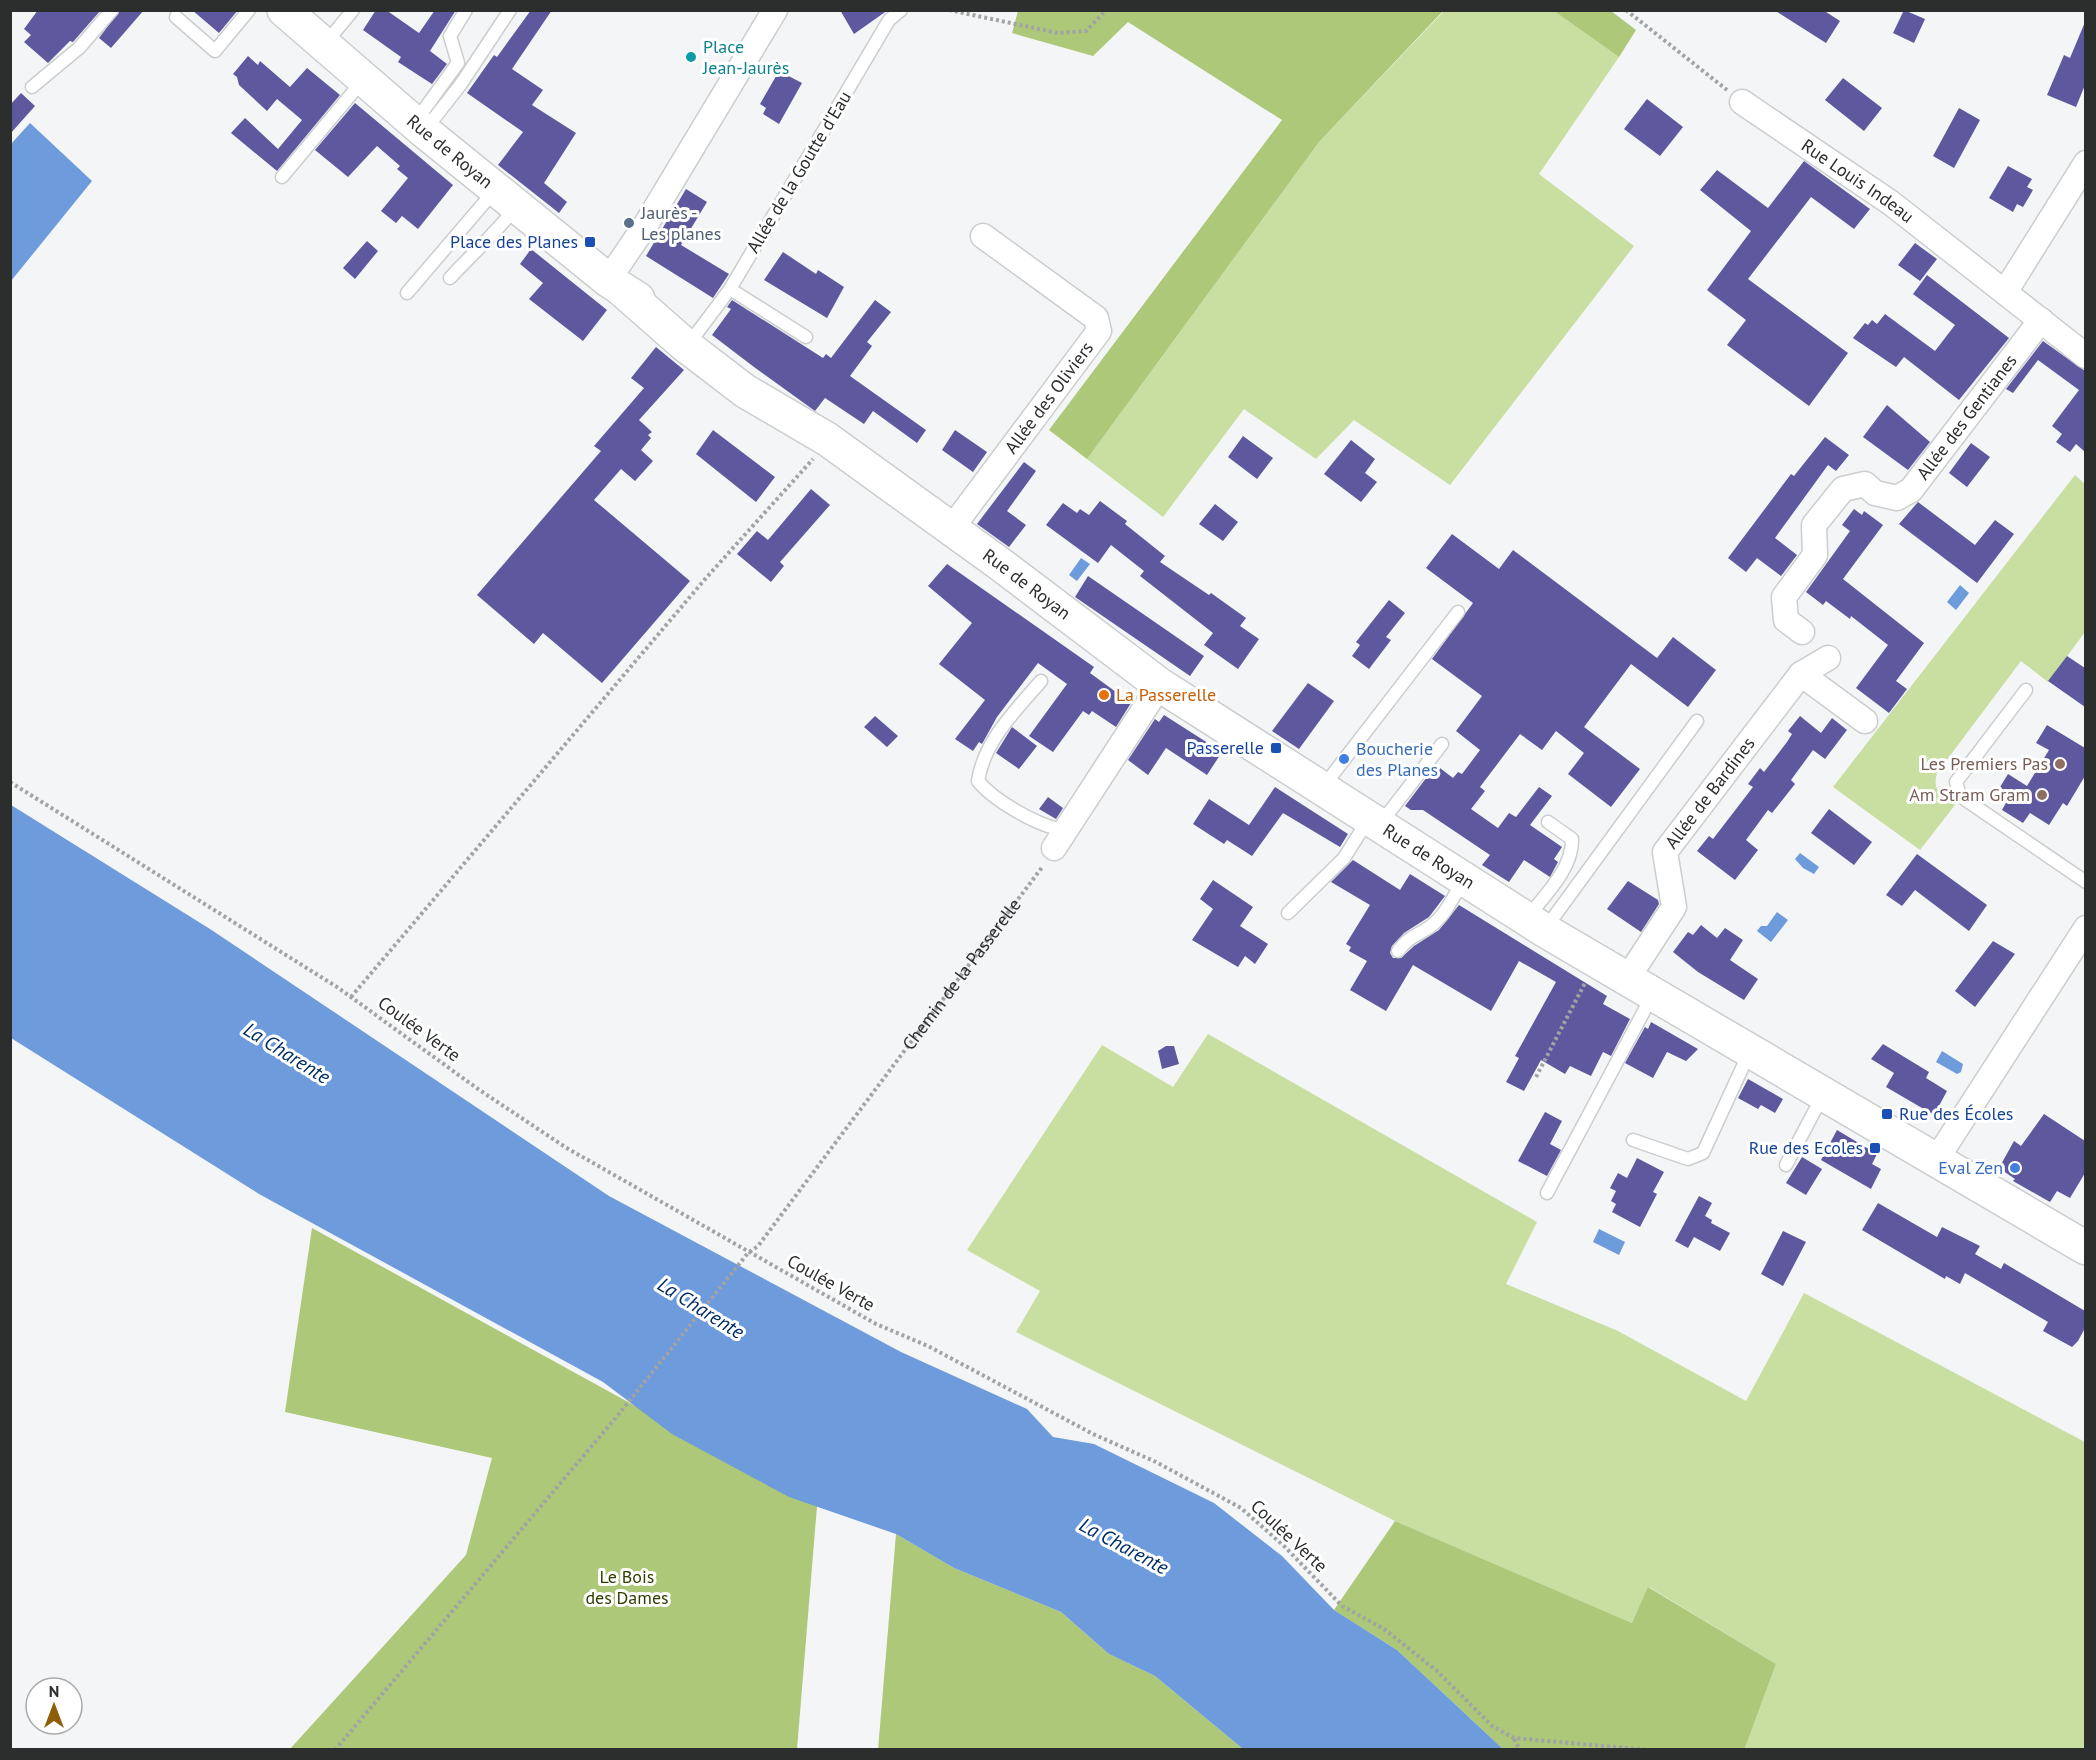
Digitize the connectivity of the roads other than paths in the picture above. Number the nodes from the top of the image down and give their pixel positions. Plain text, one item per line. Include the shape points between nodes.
1 (112, 10) edge
2 (249, 10) edge
3 (284, 10) edge
4 (353, 10) edge
5 (466, 10) edge
6 (510, 10) edge
7 (775, 10) edge
8 (901, 10) edge
9 (176, 17) dead end
10 (324, 45) junction
11 (364, 79) junction
12 (32, 87) dead end
13 (1742, 102) road end
14 (419, 127) junction
15 (2085, 163) edge
16 (282, 177) dead end
17 (507, 197) junction
18 (983, 236) dead end
19 (450, 278) dead end
20 (614, 284) junction
21 (730, 289) junction
22 (2005, 292) junction
23 (407, 293) dead end
24 (2041, 320) junction
25 (697, 333) junction
26 (806, 337) dead end
27 (2085, 356) edge
28 (799, 421) junction
29 (951, 529) junction
30 (1458, 612) dead end
31 (1802, 632) dead end
32 (1828, 658) dead end
33 (1801, 674) junction
34 (1041, 681) dead end
35 (1160, 685) junction
36 (2026, 690) dead end
37 (1697, 722) dead end
38 (1865, 722) dead end
39 (1442, 744) dead end
40 (1321, 789) junction
41 (1548, 822) dead end
42 (1373, 823) junction
43 (1060, 839) joint
44 (1464, 880) junction
45 (2085, 882) edge
46 (1288, 913) dead end
47 (1535, 924) junction
48 (2085, 928) edge
49 (1398, 951) dead end
50 (1640, 987) junction
51 (1750, 1050) junction
52 (1824, 1094) junction
53 (1632, 1140) dead end
54 (1936, 1160) junction
55 (1786, 1165) dead end
56 (1547, 1193) dead end
57 (2085, 1248) edge

1 - 12 lane via 79,48
2 - 9 lane via 215,51
3 - 10 main road, Rue de Royan
4 - 10 lane
5 - 14 lane via 450,36 458,63
6 - 14 lane via 460,84
7 - 20 street
8 - 21 lane, Allée de la Goutte d'Eau via 889,20
10 - 11 main road, Rue de Royan
11 - 14 main road, Rue de Royan
11 - 16 lane
13 - 22 street, Rue Louis Indeau via 1892,203
14 - 17 main road, Rue de Royan
15 - 22 street
17 - 19 lane via 493,236
17 - 20 main road, Rue de Royan
17 - 23 lane
18 - 29 street, Allée des Oliviers via 1096,318 1099,331
20 - 25 main road, Rue de Royan
20 - 28 main road, Rue de Royan via 745,391
21 - 25 lane, Allée de la Goutte d'Eau
21 - 26 lane
22 - 24 street, Rue Louis Indeau
24 - 27 street, Rue Louis Indeau
24 - 31 street, Allée des Gentianes via 1911,490 1897,498 1875,492 1865,484 1843,489 1814,525 1815,555 1784,597 1786,620
25 - 28 main road, Rue de Royan
28 - 29 main road, Rue de Royan
29 - 35 main road, Rue de Royan
30 - 40 lane
32 - 33 street, Allée de Bardines
33 - 38 street
33 - 50 street, Allée de Bardines via 1665,852 1674,907
34 - 43 lane via 1000,731 981,762 978,781 986,791 1049,828
35 - 40 main road, Rue de Royan
35 - 43 street
36 - 45 lane via 1956,782 1956,790
37 - 47 lane
39 - 42 lane
40 - 42 main road, Rue de Royan
41 - 47 lane via 1572,839 1572,852
42 - 44 main road, Rue de Royan
42 - 46 lane
44 - 47 main road, Rue de Royan
44 - 49 lane via 1443,914 1428,928 1411,935
47 - 50 main road, Rue de Royan
48 - 54 street
50 - 51 main road, Rue de Royan
50 - 56 lane
51 - 52 main road, Rue de Royan
51 - 53 lane via 1703,1152 1688,1159
52 - 54 main road, Rue de Royan
52 - 55 lane
54 - 57 main road, Rue de Royan

